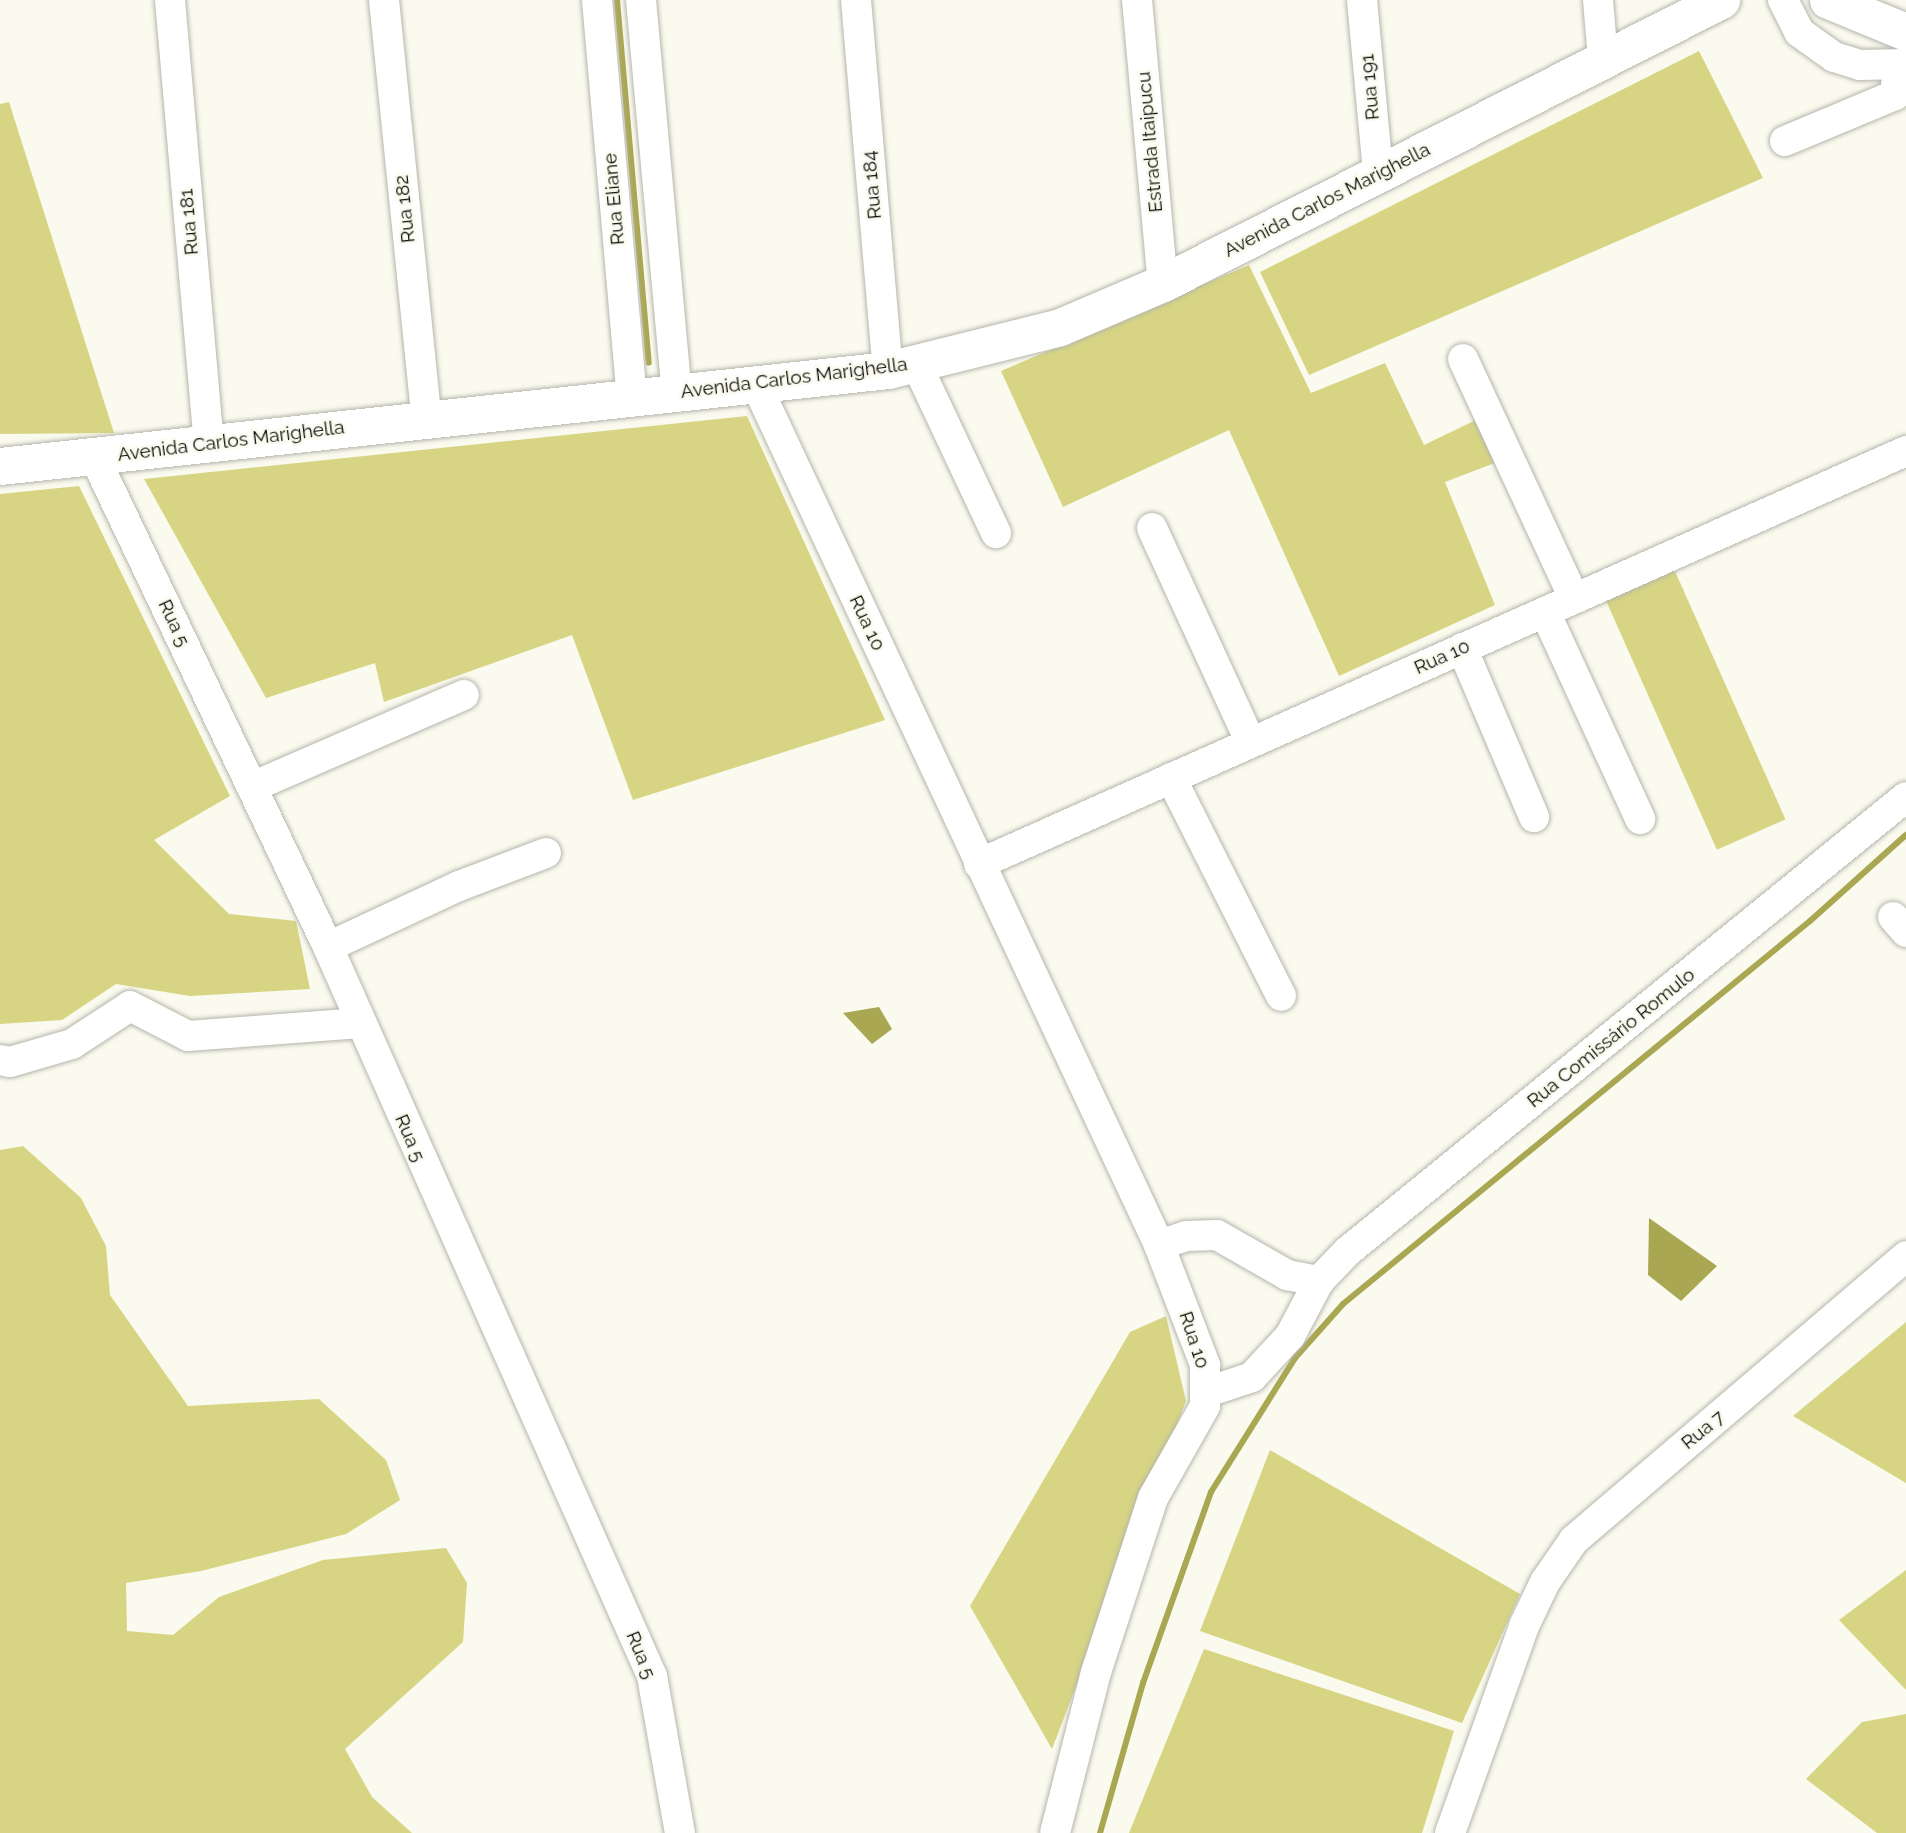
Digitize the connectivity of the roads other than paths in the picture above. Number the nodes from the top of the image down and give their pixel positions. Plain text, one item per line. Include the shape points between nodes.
1 (170, 0) edge
2 (384, 0) edge
3 (597, 0) edge
4 (640, 0) edge
5 (856, 0) edge
6 (1137, 0) edge
7 (1362, 0) edge
8 (1598, 0) edge
9 (1721, 0) edge
10 (1783, 0) edge
11 (1828, 0) edge
12 (1903, 54) edge
13 (1603, 60) junction
14 (1785, 141) dead end
15 (1378, 174) junction
16 (1163, 284) junction
17 (1463, 359) dead end
18 (902, 366) junction
19 (755, 382) junction
20 (677, 393) junction
21 (632, 397) junction
22 (426, 417) junction
23 (209, 443) junction
24 (1906, 451) edge
25 (95, 458) junction
26 (0, 466) edge
27 (1152, 528) dead end
28 (996, 533) dead end
29 (1574, 597) junction
30 (1545, 612) junction
31 (1462, 648) junction
32 (464, 695) dead end
33 (1250, 741) junction
34 (1171, 778) junction
35 (252, 787) junction
36 (1906, 797) edge
37 (1534, 817) dead end
38 (1640, 819) dead end
39 (546, 853) dead end
40 (979, 864) junction
41 (328, 947) junction
42 (1281, 996) dead end
43 (360, 1023) junction
44 (0, 1060) edge
45 (1159, 1245) junction
46 (1906, 1256) edge
47 (1319, 1281) junction
48 (1207, 1392) junction
49 (680, 1833) edge
50 (1055, 1833) edge
51 (1450, 1833) edge

1 - 23 street, Rua 181
2 - 22 street, Rua 182
3 - 21 street, Rua Eliane
4 - 20 street
5 - 18 street, Rua 184
6 - 16 street, Estrada Itaipucu
7 - 15 street, Rua 191
8 - 13 street
9 - 13 main road, Avenida Carlos Marighella
10 - 12 street via 1799,32 1825,52 1860,65
11 - 12 main road
12 - 14 street via 1895,94
13 - 15 main road, Avenida Carlos Marighella
15 - 16 main road, Avenida Carlos Marighella
16 - 18 main road, Avenida Carlos Marighella via 1060,327
17 - 29 street
18 - 19 main road, Avenida Carlos Marighella
18 - 28 street
19 - 20 main road, Avenida Carlos Marighella
19 - 40 street, Rua 10
20 - 21 main road, Avenida Carlos Marighella
21 - 22 main road, Avenida Carlos Marighella
22 - 23 main road, Avenida Carlos Marighella
23 - 25 main road, Avenida Carlos Marighella
24 - 29 street, Rua 10
25 - 26 main road, Avenida Carlos Marighella
25 - 35 street, Rua 5
27 - 33 street
29 - 30 street, Rua 10
30 - 31 street, Rua 10
30 - 38 street
31 - 33 street, Rua 10
31 - 37 street
32 - 35 street
33 - 34 street, Rua 10
34 - 40 street, Rua 10
34 - 42 street
35 - 41 street, Rua 5
36 - 47 street, Rua Comissário Romulo via 1348,1251
39 - 41 street via 459,886
40 - 45 street, Rua 10
41 - 43 street, Rua 5
43 - 44 street via 188,1036 130,1006 72,1044 10,1062
43 - 49 street, Rua 5 via 652,1676
45 - 47 street via 1186,1236 1217,1235 1287,1275
45 - 48 street, Rua 10 via 1205,1365
46 - 51 street, Rua 7 via 1574,1540 1545,1582 1525,1624
47 - 48 street, Rua Comissário Romulo via 1290,1336 1252,1377
48 - 50 street, Rua 10 via 1192,1430 1153,1498 1096,1672

